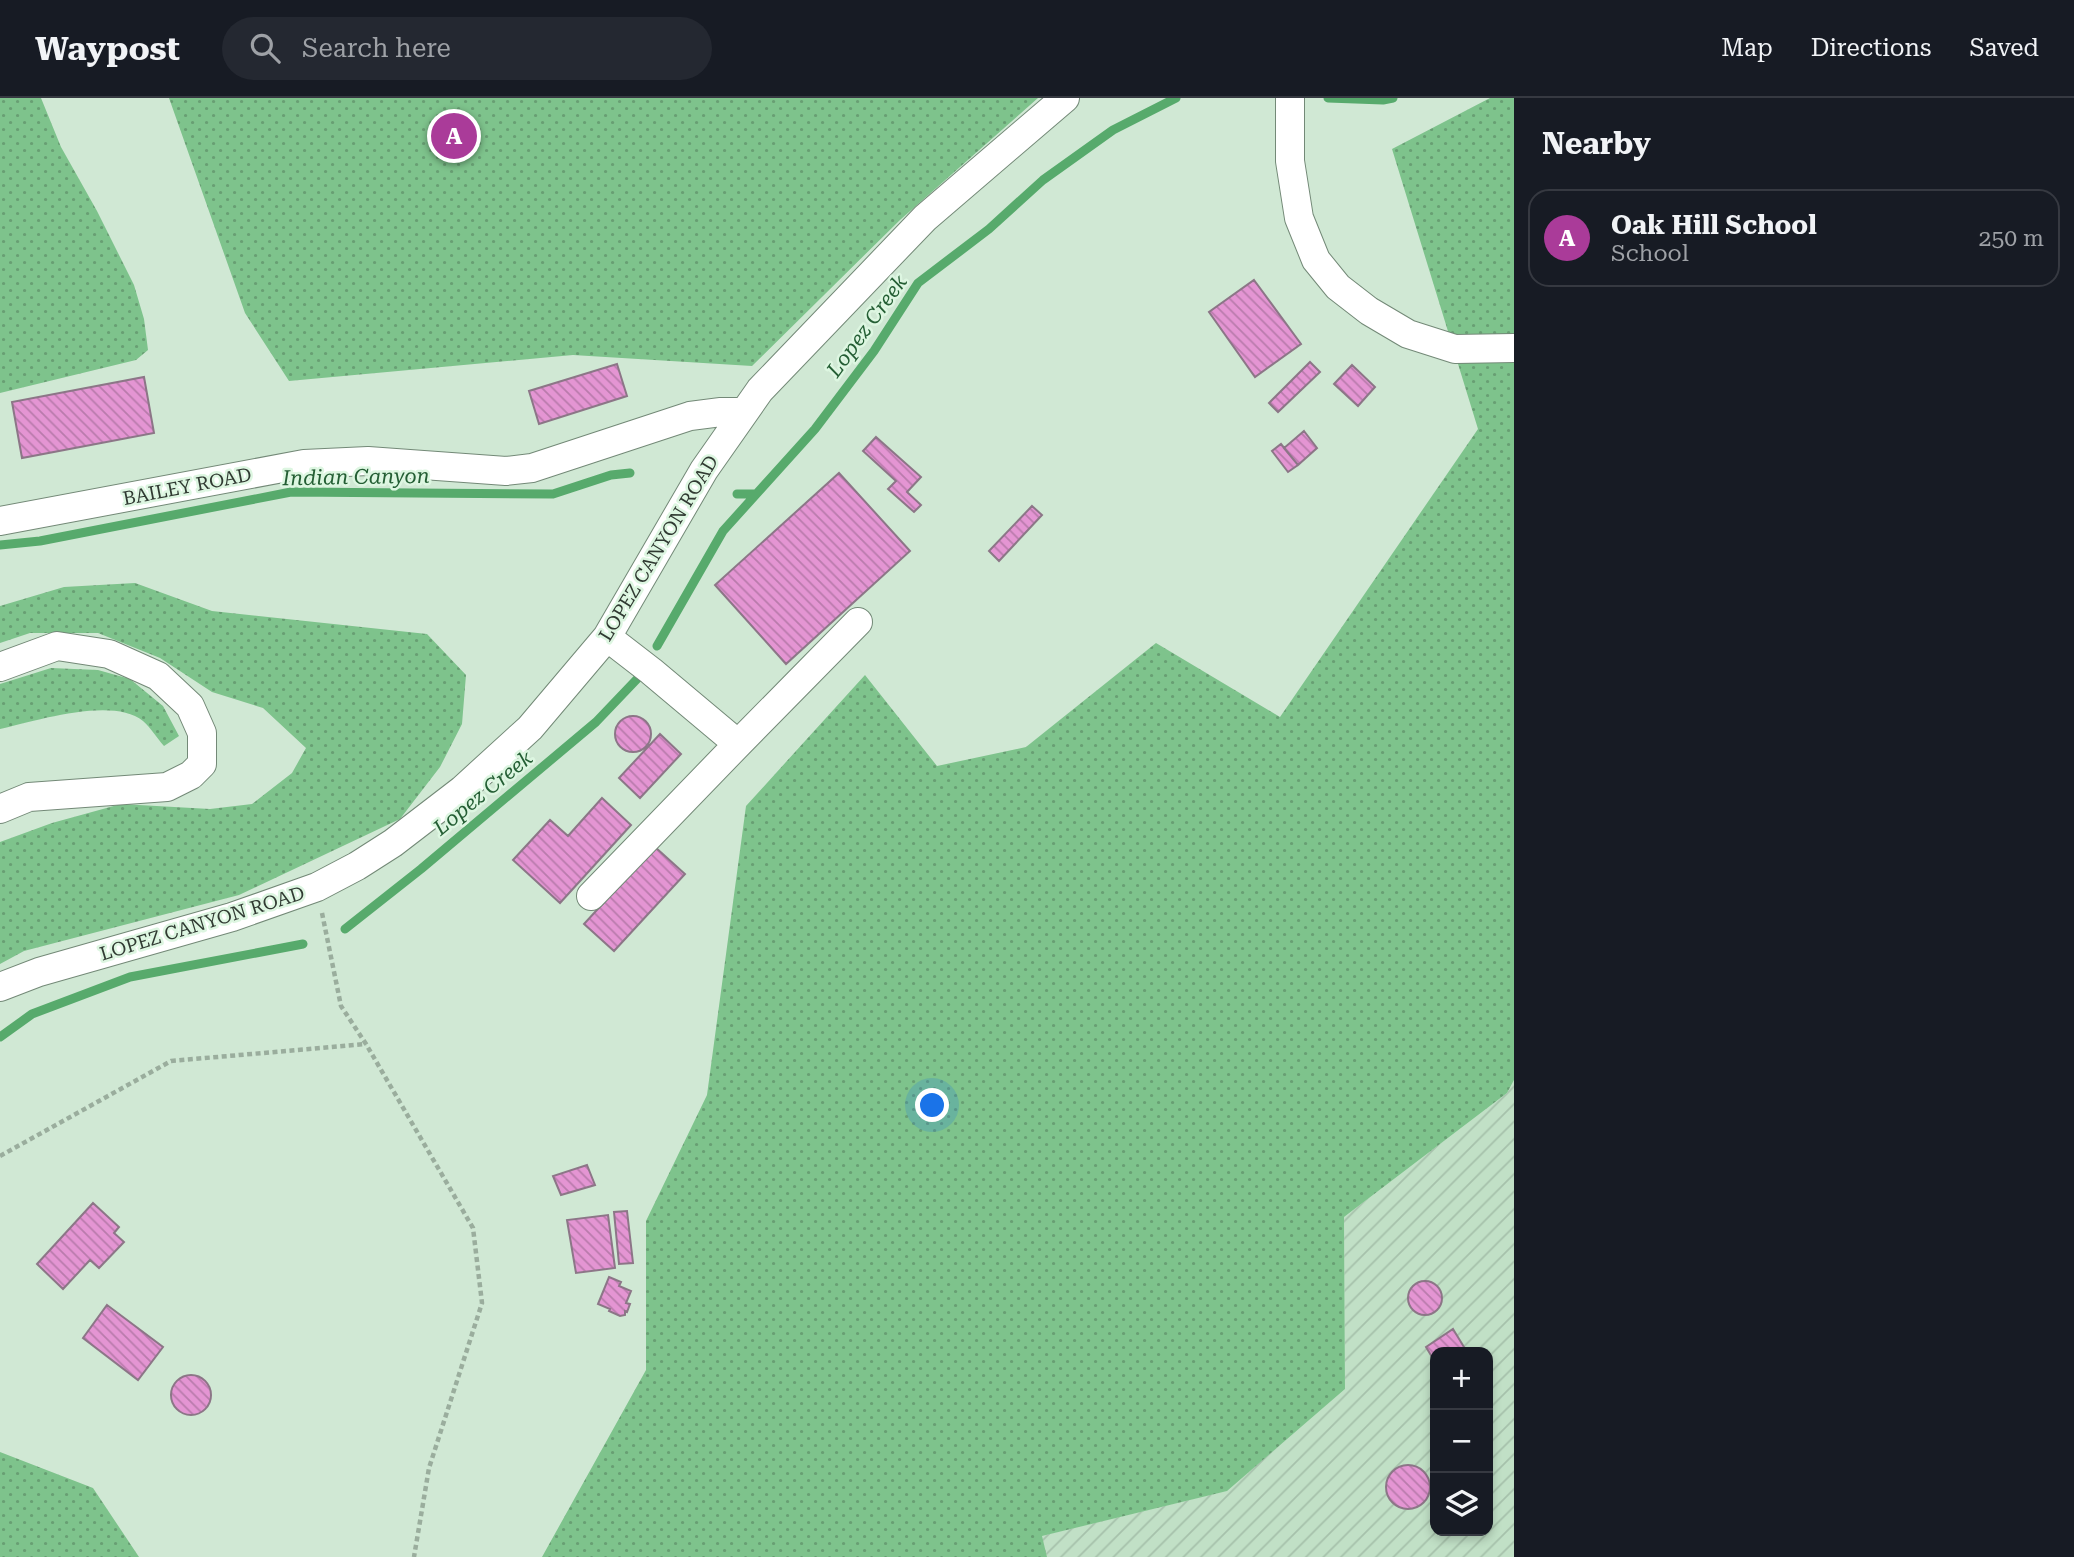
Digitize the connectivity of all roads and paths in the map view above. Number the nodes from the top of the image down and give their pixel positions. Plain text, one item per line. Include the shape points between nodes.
1 (1065, 98) edge
2 (1290, 98) edge
3 (1514, 348) edge
4 (743, 412) junction
5 (0, 521) edge
6 (858, 622) dead end
7 (607, 637) junction
8 (0, 667) edge
9 (738, 744) junction
10 (0, 808) edge
11 (317, 887) junction
12 (591, 897) dead end
13 (0, 986) edge
14 (366, 1044) junction
15 (0, 1156) edge
16 (414, 1557) edge

1 - 4 street, LOPEZ CANYON ROAD via 925,218 778,369
2 - 3 street via 1290,161 1299,218 1316,260 1339,288 1408,334 1455,349
4 - 5 street, BAILEY ROAD via 690,416 532,468 506,471 368,461 304,464
4 - 7 street, LOPEZ CANYON ROAD
6 - 9 street
7 - 9 street
7 - 11 street, LOPEZ CANYON ROAD via 530,728 461,789 393,843
8 - 10 street via 57,646 109,654 158,676 190,706 202,733 202,764 167,787 29,797
9 - 12 street
11 - 13 street, LOPEZ CANYON ROAD
11 - 14 path via 341,1006
14 - 15 path via 171,1061
14 - 16 path via 473,1228 481,1303 429,1468

